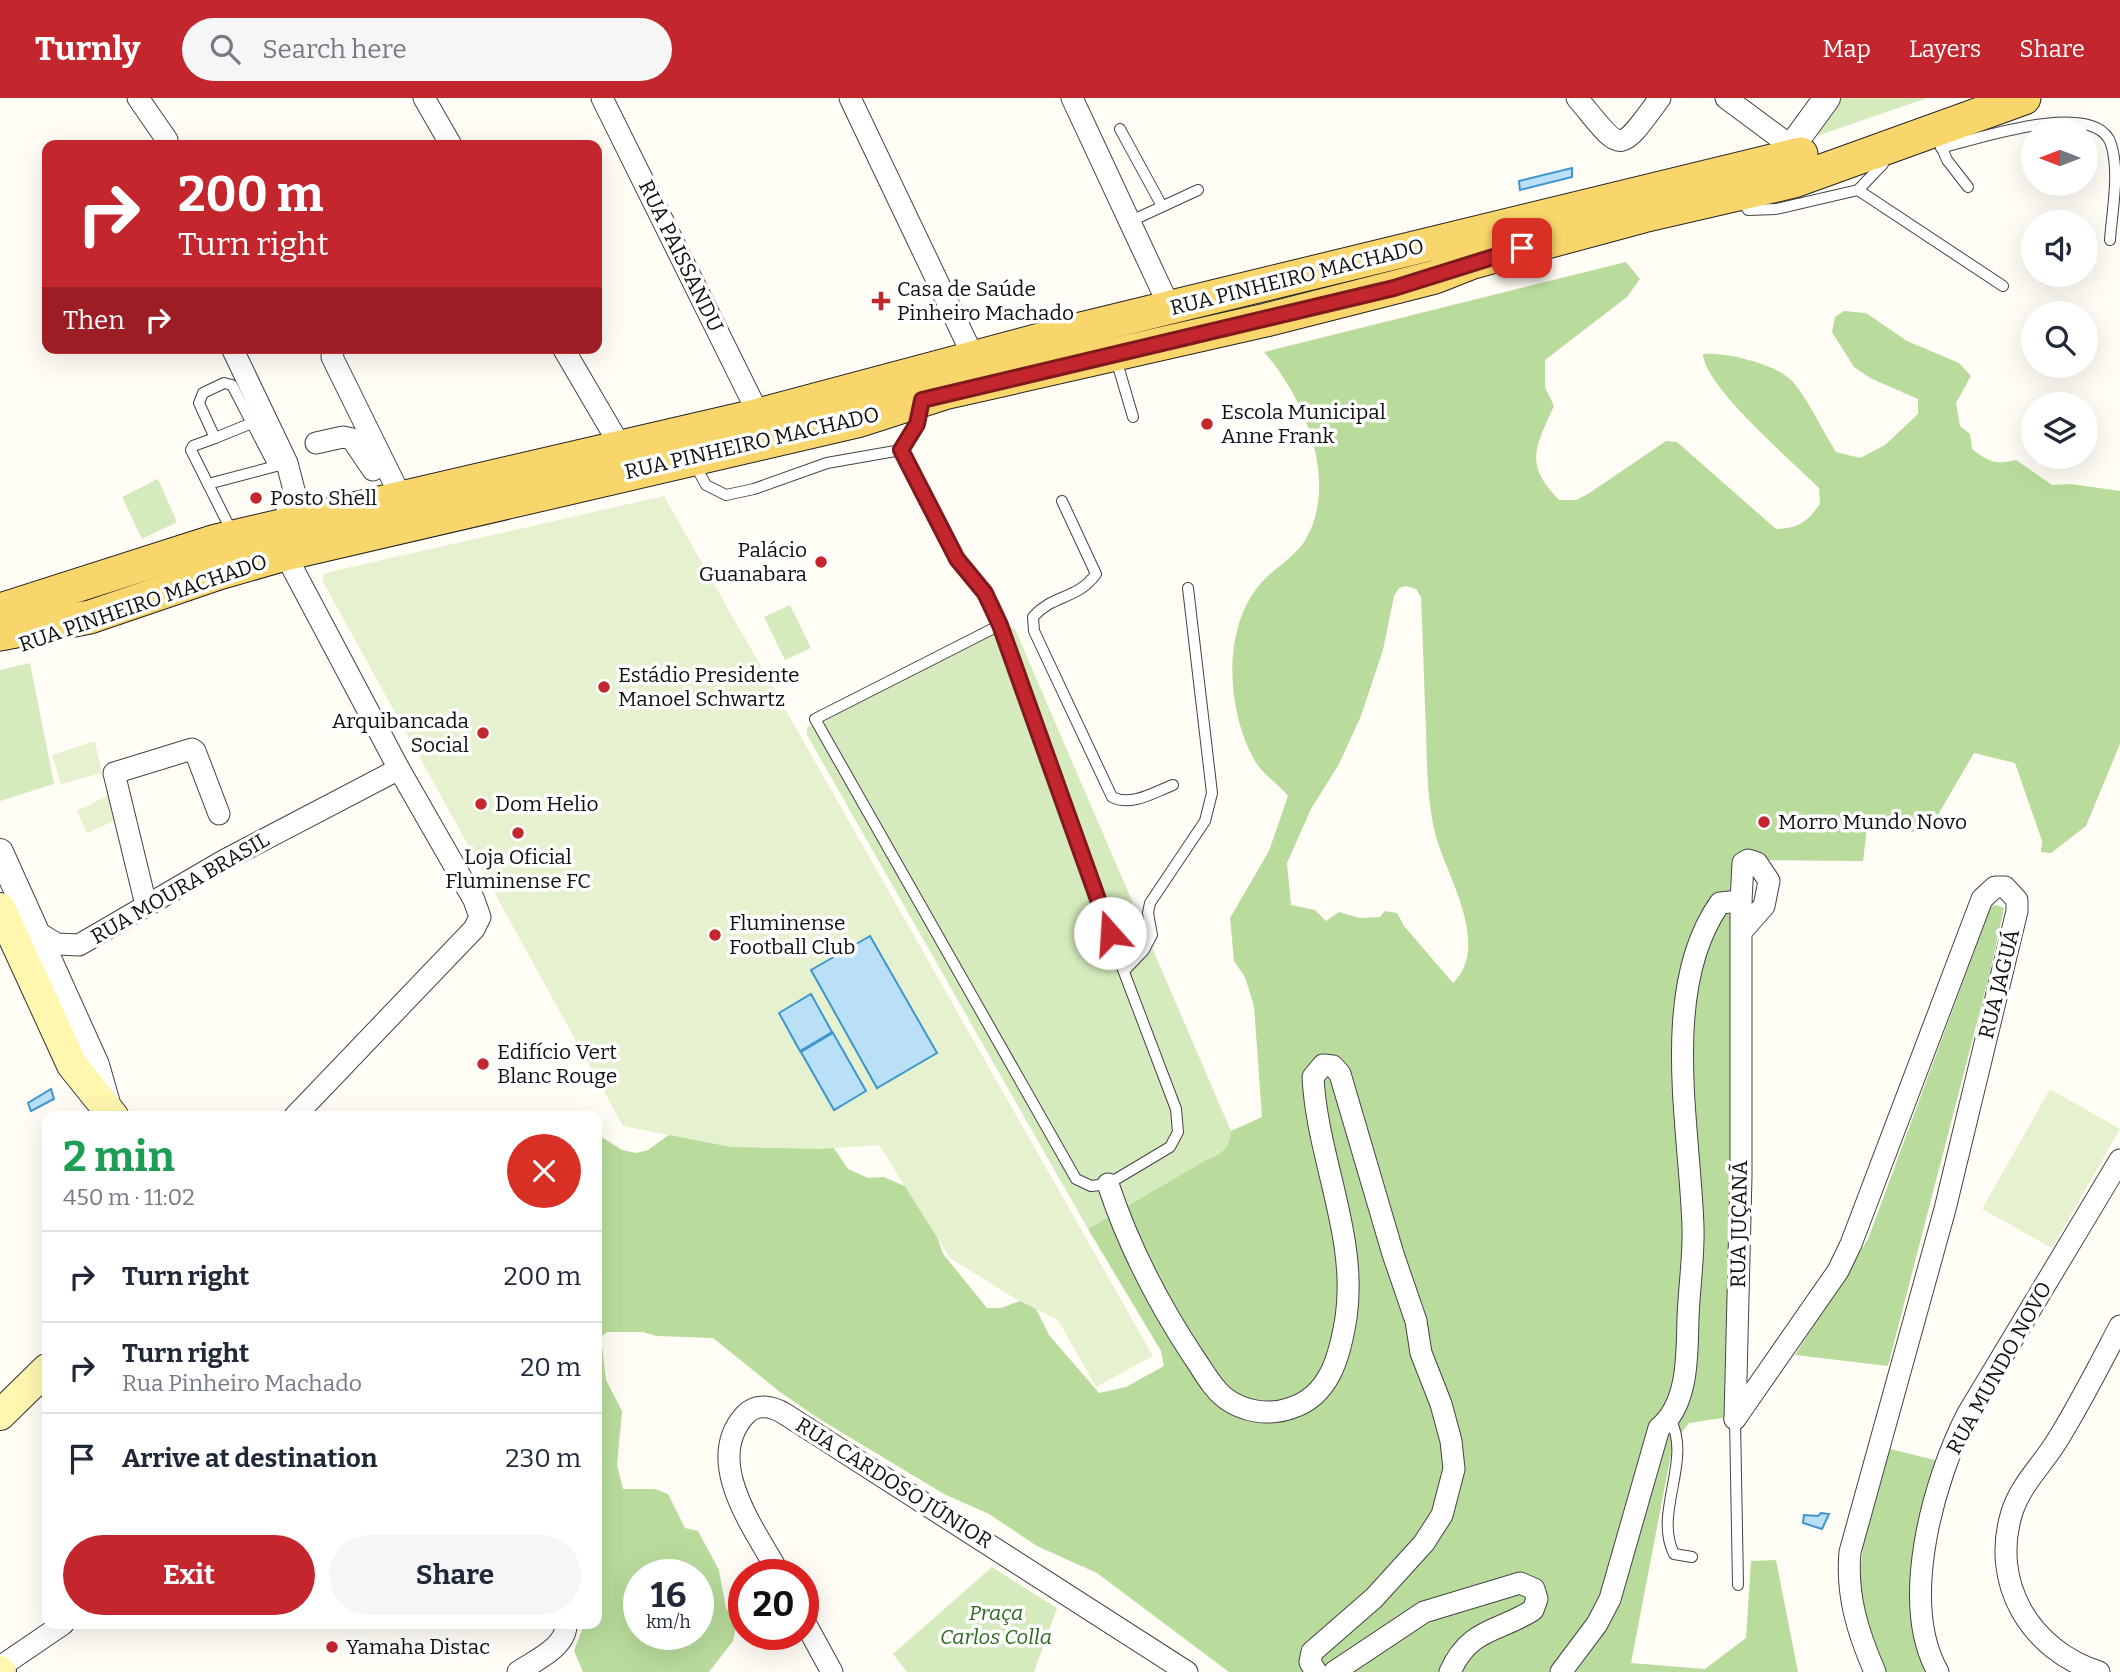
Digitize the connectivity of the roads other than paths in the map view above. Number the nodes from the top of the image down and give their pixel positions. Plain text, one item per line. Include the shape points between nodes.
1 (138, 98) edge
2 (424, 98) edge
3 (602, 98) edge
4 (850, 98) edge
5 (1072, 98) edge
6 (1577, 98) edge
7 (1660, 98) edge
8 (1726, 98) edge
9 (1827, 98) edge
10 (1958, 98) edge
11 (2024, 98) edge
12 (1120, 129) dead end
13 (1938, 138) junction
14 (167, 140) dead end
15 (448, 140) edge
16 (1882, 147) junction
17 (1789, 163) junction
18 (1968, 187) dead end
19 (1198, 190) dead end
20 (1858, 190) junction
21 (1740, 195) junction
22 (1162, 206) junction
23 (1130, 221) junction
24 (2110, 240) dead end
25 (2003, 286) dead end
26 (1170, 308) junction
27 (234, 354) edge
28 (333, 354) edge
29 (566, 354) edge
30 (1114, 355) junction
31 (974, 358) junction
32 (919, 386) junction
33 (759, 415) junction
34 (1133, 417) dead end
35 (252, 423) junction
36 (215, 438) junction
37 (316, 443) dead end
38 (901, 450) junction
39 (623, 460) junction
40 (693, 460) junction
41 (280, 465) junction
42 (208, 484) junction
43 (394, 499) junction
44 (1062, 501) dead end
45 (294, 513) junction
46 (230, 518) junction
47 (285, 554) junction
48 (1188, 587) dead end
49 (16, 608) edge
50 (90, 617) junction
51 (1000, 625) junction
52 (0, 634) edge
53 (0, 651) edge
54 (399, 769) junction
55 (1173, 785) dead end
56 (219, 814) dead end
57 (0, 852) edge
58 (1741, 901) junction
59 (146, 905) junction
60 (0, 908) edge
61 (1742, 931) junction
62 (27, 939) junction
63 (1124, 971) junction
64 (110, 1111) edge
65 (300, 1111) edge
66 (2120, 1160) edge
67 (1108, 1184) junction
68 (2120, 1326) edge
69 (42, 1374) edge
70 (0, 1415) edge
71 (1670, 1419) junction
72 (1735, 1419) junction
73 (1692, 1557) dead end
74 (772, 1559) edge
75 (1738, 1585) dead end
76 (56, 1629) edge
77 (565, 1629) edge
78 (819, 1648) edge
79 (0, 1670) edge
80 (518, 1672) edge
81 (832, 1672) edge
82 (1187, 1672) edge
83 (1316, 1672) edge
84 (1334, 1672) edge
85 (1450, 1672) edge
86 (1561, 1672) edge
87 (1875, 1672) edge
88 (1938, 1672) edge
89 (2099, 1672) edge

1 - 14 street
2 - 15 street
3 - 33 street, RUA PAISSANDU
4 - 31 street
5 - 23 street
6 - 7 street via 1612,138 1621,141 1632,137
8 - 17 street
9 - 17 street
10 - 17 main road
11 - 13 main road
12 - 22 lane
13 - 16 main road
13 - 18 lane via 1947,160
13 - 24 lane via 2063,121 2090,123 2105,130 2114,164
16 - 17 main road
16 - 20 lane via 1883,164
17 - 21 main road, RUA PINHEIRO MACHADO
17 - 26 main road, RUA PINHEIRO MACHADO
19 - 22 lane
20 - 21 lane via 1763,210 1748,210
20 - 25 lane
21 - 30 main road, RUA PINHEIRO MACHADO via 1591,230 1404,285
22 - 23 lane
23 - 26 street
26 - 31 main road, RUA PINHEIRO MACHADO
27 - 41 street
28 - 43 street
29 - 39 street
30 - 32 main road, RUA PINHEIRO MACHADO
30 - 34 lane
31 - 32 main road, RUA PINHEIRO MACHADO
32 - 33 main road, RUA PINHEIRO MACHADO
32 - 38 lane via 917,424
32 - 40 main road, RUA PINHEIRO MACHADO via 857,421
33 - 39 main road, RUA PINHEIRO MACHADO
35 - 36 lane
35 - 36 lane via 232,384 224,383 203,393 199,403
35 - 41 lane
36 - 42 lane via 191,450
37 - 43 street via 352,439
38 - 40 lane via 827,463 726,495 706,485
38 - 51 lane via 957,559 985,593
39 - 40 main road, RUA PINHEIRO MACHADO
39 - 43 main road, RUA PINHEIRO MACHADO
39 - 47 main road, RUA PINHEIRO MACHADO
41 - 42 lane
41 - 45 street
42 - 46 lane
43 - 45 main road, RUA PINHEIRO MACHADO
44 - 55 lane via 1096,574 1086,588 1043,606 1033,617 1034,632 1112,797 1133,801
45 - 46 main road, RUA PINHEIRO MACHADO
46 - 49 main road, RUA PINHEIRO MACHADO via 78,586
47 - 50 main road, RUA PINHEIRO MACHADO
47 - 54 street
48 - 63 lane via 1210,808 1150,903 1152,935
49 - 50 main road
49 - 52 main road
50 - 53 street, RUA PINHEIRO MACHADO via 43,641
51 - 63 lane
51 - 67 lane via 815,719 1076,1179 1091,1186
54 - 59 street, RUA MOURA BRASIL
54 - 65 street via 480,917 474,929
56 - 59 street via 192,749 114,773
57 - 62 street
58 - 61 street, RUA JUÇANÃ
58 - 61 street, RUA JUÇANÃ via 1743,863 1748,860 1757,863 1769,881 1764,906
58 - 71 street via 1720,903 1699,940 1685,1018 1693,1229 1684,1371
59 - 62 street, RUA MOURA BRASIL via 79,945
60 - 62 main road
61 - 72 street, RUA JUÇANÃ
62 - 64 main road via 72,1065
63 - 67 lane via 1176,1109 1178,1132 1170,1147
66 - 88 street, RUA MUNDO NOVO via 1967,1415 1948,1457 1935,1499 1919,1589 1923,1637
67 - 83 street via 1166,1317 1218,1392 1249,1410 1296,1407 1316,1394 1331,1374 1346,1318 1346,1243 1313,1077 1323,1065 1333,1066 1340,1074 1416,1321 1421,1353 1441,1404 1454,1469 1448,1500 1434,1530 1374,1598 1312,1652 1310,1662
68 - 89 street via 2068,1422 2019,1494 2006,1546 2008,1579 2032,1629 2055,1651
69 - 70 main road
71 - 73 lane via 1678,1441 1666,1539 1674,1554
71 - 86 street via 1659,1428 1610,1599
72 - 75 lane, RUA JUÇANÃ
72 - 87 street, RUA JAGUÁ via 1842,1262 1982,899 1995,887 2005,887 2017,900 2017,911 1945,1209 1850,1552 1847,1578 1859,1635
74 - 82 street, RUA CARDOSO JÚNIOR via 739,1497 729,1463 739,1424 746,1413 759,1407 785,1413
76 - 79 street
77 - 80 street via 558,1644
78 - 81 street
84 - 85 street via 1424,1612 1520,1583 1534,1589 1533,1610 1478,1636

